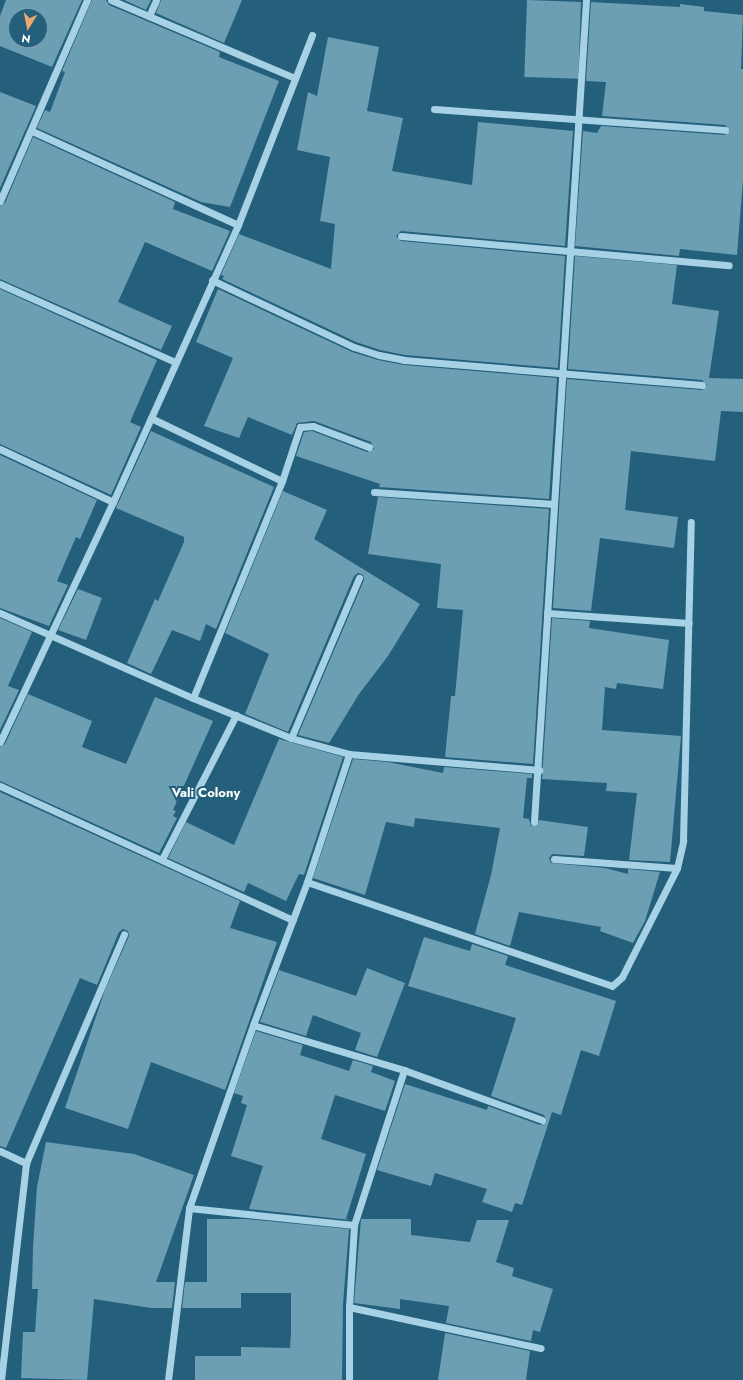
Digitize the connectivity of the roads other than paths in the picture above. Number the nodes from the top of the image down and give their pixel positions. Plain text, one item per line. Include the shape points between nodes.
1 (87, 0) edge
2 (111, 0) edge
3 (156, 0) edge
4 (586, 0) edge
5 (149, 16) junction
6 (312, 34) dead end
7 (295, 78) junction
8 (434, 109) dead end
9 (578, 120) junction
10 (32, 130) junction
11 (725, 130) dead end
12 (0, 201) edge
13 (238, 225) junction
14 (401, 236) dead end
15 (570, 249) junction
16 (729, 265) dead end
17 (212, 280) junction
18 (0, 284) edge
19 (175, 362) junction
20 (562, 373) junction
21 (702, 385) dead end
22 (151, 418) junction
23 (369, 446) dead end
24 (0, 449) edge
25 (282, 481) junction
26 (374, 492) dead end
27 (113, 502) junction
28 (554, 504) junction
29 (691, 522) dead end
30 (359, 578) dead end
31 (0, 613) edge
32 (547, 614) junction
33 (689, 623) junction
34 (51, 634) junction
35 (193, 698) junction
36 (236, 715) junction
37 (291, 738) junction
38 (0, 742) edge
39 (349, 754) junction
40 (539, 770) junction
41 (0, 786) edge
42 (534, 822) dead end
43 (162, 859) junction
44 (554, 859) dead end
45 (677, 868) junction
46 (307, 882) junction
47 (293, 920) junction
48 (124, 934) dead end
49 (252, 1025) junction
50 (404, 1070) junction
51 (542, 1120) dead end
52 (0, 1151) edge
53 (26, 1163) junction
54 (189, 1208) junction
55 (354, 1225) junction
56 (349, 1307) junction
57 (541, 1348) dead end
58 (1, 1380) edge
59 (168, 1380) edge
60 (349, 1380) edge

1 - 10 street
2 - 5 street
3 - 5 street
4 - 9 street
5 - 7 street
6 - 7 street
7 - 13 street
8 - 9 street
9 - 11 street
9 - 15 street
10 - 12 street
10 - 13 street
13 - 17 street
14 - 15 street
15 - 16 street
15 - 20 street
17 - 19 street
17 - 20 street via 354,347 379,355 404,360
18 - 19 street
19 - 22 street
20 - 21 street
20 - 28 street
22 - 25 street
22 - 27 street
23 - 25 street via 306,425 300,427
24 - 27 street
25 - 35 street
26 - 28 street
27 - 34 street
28 - 32 street
29 - 33 street
30 - 37 street
31 - 34 street
32 - 33 street
32 - 40 street
33 - 45 street via 684,841
34 - 35 street
34 - 38 street
35 - 36 street
36 - 37 street
36 - 43 street
37 - 39 street
39 - 40 street
39 - 46 street
40 - 42 street
41 - 43 street
43 - 47 street
44 - 45 street
45 - 46 street via 622,978 612,986
46 - 47 street
47 - 49 street
48 - 53 street
49 - 50 street
49 - 54 street
50 - 51 street
50 - 55 street
52 - 53 street
53 - 58 street
54 - 55 street
54 - 59 street
55 - 56 street
56 - 57 street
56 - 60 street

